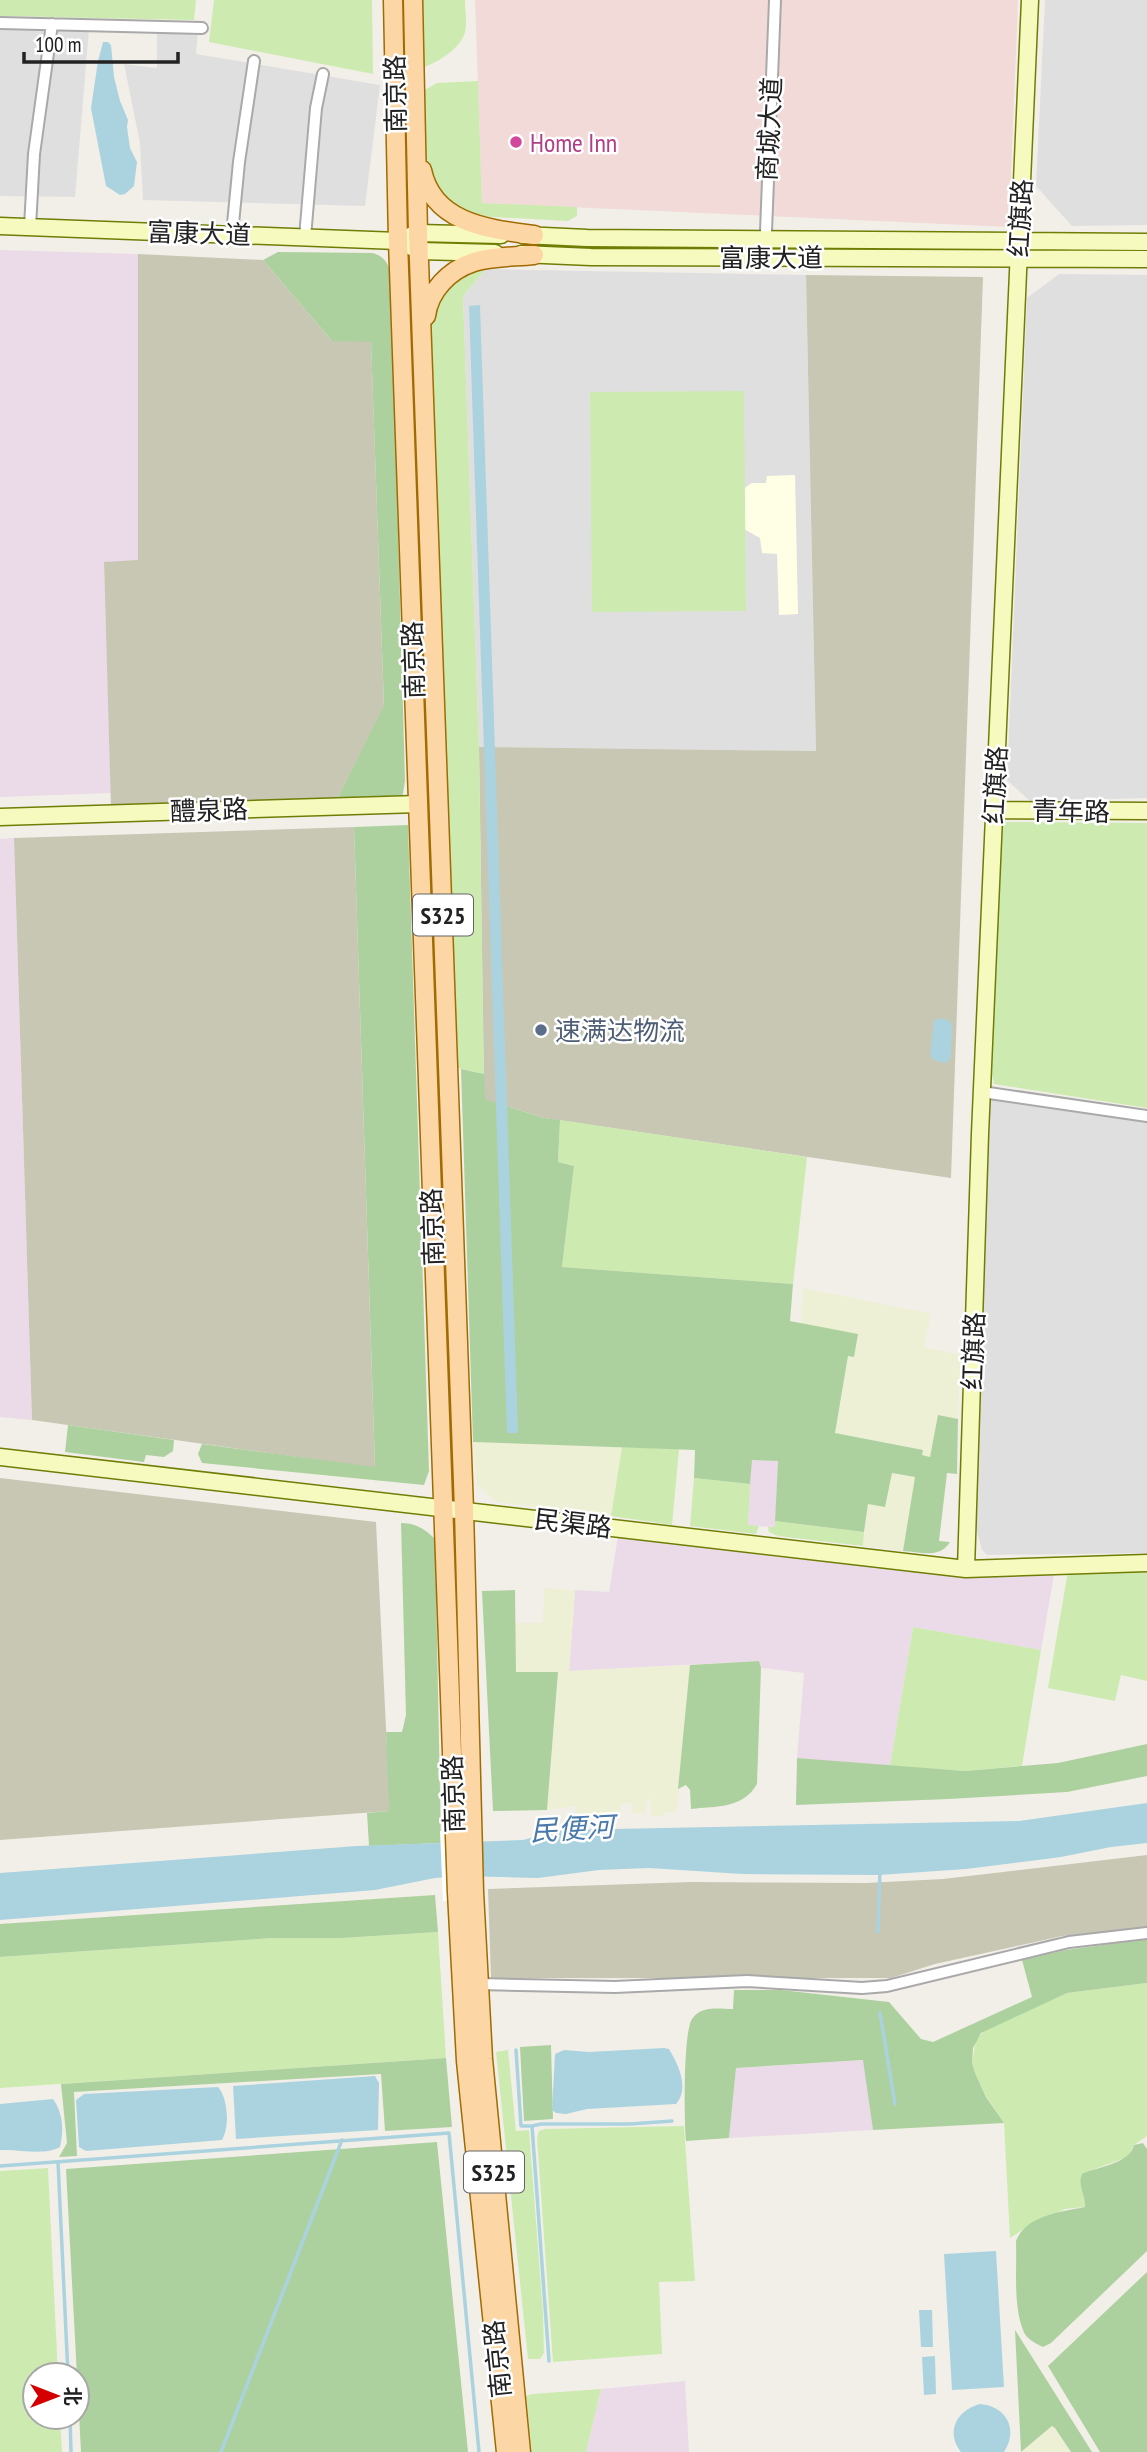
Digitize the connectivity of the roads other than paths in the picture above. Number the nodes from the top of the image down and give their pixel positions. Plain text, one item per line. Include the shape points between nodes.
1 (393, 0) edge
2 (413, 0) edge
3 (775, 0) edge
4 (1030, 0) edge
5 (0, 23) edge
6 (52, 24) junction
7 (202, 28) dead end
8 (254, 61) dead end
9 (323, 74) dead end
10 (416, 144) junction
11 (0, 226) edge
12 (30, 227) junction
13 (232, 234) junction
14 (534, 235) junction
15 (305, 237) junction
16 (765, 239) junction
17 (398, 241) junction
18 (1020, 241) junction
19 (418, 242) junction
20 (1147, 242) edge
21 (534, 255) junction
22 (765, 257) junction
23 (1018, 258) junction
24 (1147, 259) edge
25 (422, 355) junction
26 (419, 804) junction
27 (994, 810) junction
28 (1147, 811) edge
29 (0, 817) edge
30 (982, 1092) junction
31 (1147, 1116) edge
32 (0, 1457) edge
33 (443, 1508) junction
34 (464, 1510) junction
35 (1147, 1563) edge
36 (966, 1569) junction
37 (463, 1830) junction
38 (465, 1892) junction
39 (1147, 1933) edge
40 (479, 1984) junction
41 (504, 2452) edge
42 (521, 2452) edge

1 - 17 main road, 南京路 / S325
2 - 10 main road, 南京路 / S325
3 - 16 street, 商城大道
4 - 18 street, 红旗路
5 - 6 street
6 - 7 street
6 - 12 street via 34,154
8 - 13 street
9 - 15 street
10 - 14 main road via 424,182 451,211 477,226
10 - 19 main road, 南京路 / S325
11 - 12 street, 富康大道
12 - 13 street, 富康大道
13 - 15 street, 富康大道
14 - 16 street, 富康大道
14 - 19 street, 富康大道
15 - 17 street, 富康大道
16 - 18 street, 富康大道
16 - 22 street, 商城大道
17 - 19 street, 富康大道
17 - 26 main road, 南京路 / S325
18 - 20 street, 富康大道
18 - 23 street, 红旗路
19 - 21 street, 富康大道
19 - 25 main road, 南京路 / S325
21 - 22 street, 富康大道
21 - 25 main road via 474,261 444,278 427,306
22 - 23 street, 富康大道
23 - 24 street, 富康大道
23 - 27 street, 红旗路
25 - 34 main road, 南京路 / S325
26 - 29 street, 醴泉路
26 - 33 main road, 南京路 / S325
27 - 28 street, 青年路
27 - 30 street, 红旗路
30 - 31 street
30 - 36 street, 红旗路
32 - 33 street, 民渠路
33 - 34 street, 民渠路
33 - 37 main road, 南京路 / S325
34 - 36 street, 民渠路
34 - 37 main road, 南京路 / S325
35 - 36 street, 民渠路
37 - 38 main road, 南京路 / S325
38 - 40 main road, 南京路 / S325
38 - 41 main road, 南京路 / S325 via 466,2061
39 - 40 street via 1069,1942 862,1988 747,1981 615,1987
40 - 42 main road, 南京路 / S325

